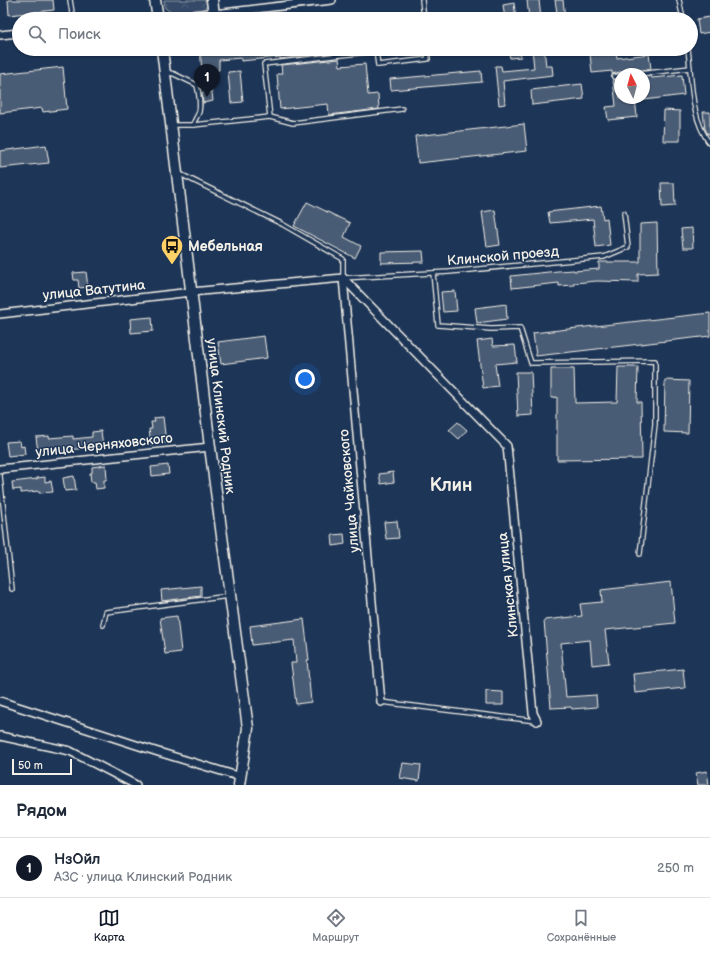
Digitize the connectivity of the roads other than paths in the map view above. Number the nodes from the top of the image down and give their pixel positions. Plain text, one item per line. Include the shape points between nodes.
1 (70, 0) edge
2 (155, 0) edge
3 (212, 0) edge
4 (332, 0) edge
5 (422, 0) edge
6 (679, 0) edge
7 (72, 12) edge
8 (157, 12) edge
9 (214, 12) edge
10 (231, 12) edge
11 (423, 12) edge
12 (682, 12) edge
13 (12, 34) edge
14 (0, 35) edge
15 (163, 56) edge
16 (333, 56) edge
17 (377, 56) edge
18 (428, 56) edge
19 (689, 56) edge
20 (690, 68) junction
21 (165, 72) junction
22 (650, 73) edge
23 (402, 109) dead end
24 (270, 118) junction
25 (171, 125) junction
26 (193, 125) junction
27 (710, 144) edge
28 (177, 173) junction
29 (624, 213) dead end
30 (433, 273) junction
31 (343, 278) junction
32 (191, 292) junction
33 (0, 314) edge
34 (210, 447) junction
35 (0, 469) edge
36 (0, 476) edge
37 (640, 554) dead end
38 (12, 589) dead end
39 (230, 596) junction
40 (103, 625) dead end
41 (0, 701) edge
42 (381, 702) joint
43 (538, 721) joint
44 (0, 736) edge
45 (242, 782) edge
46 (136, 785) edge

1 - 7 lane
2 - 8 main road
3 - 9 main road
4 - 10 street
5 - 11 lane
6 - 12 lane
13 - 14 street
15 - 21 main road, улица Клинский Родник
16 - 24 lane via 264,64
17 - 18 lane via 378,64 428,59
19 - 20 lane
20 - 22 lane
20 - 27 lane via 698,122
21 - 25 main road, улица Клинский Родник
21 - 26 lane via 197,85 200,103
23 - 24 lane via 293,123
24 - 26 lane
25 - 26 lane
25 - 28 main road, улица Клинский Родник
28 - 31 lane via 282,224 343,259
28 - 32 main road, улица Клинский Родник
29 - 30 lane, Клинской проезд via 628,247 604,257
30 - 31 lane, Клинской проезд
30 - 37 lane via 438,325 491,329 520,328 531,363 655,361 655,424
31 - 32 street, улица Ватутина
31 - 42 street, улица Чайковского
31 - 43 street, Клинская улица via 507,446 533,713
32 - 33 street, улица Ватутина
32 - 34 main road, улица Клинский Родник
34 - 35 street, улица Черняховского
34 - 39 main road, улица Клинский Родник
36 - 38 lane
39 - 40 lane via 106,612
39 - 45 main road, улица Клинский Родник via 248,728
41 - 45 street
42 - 43 lane
44 - 46 street via 70,750

